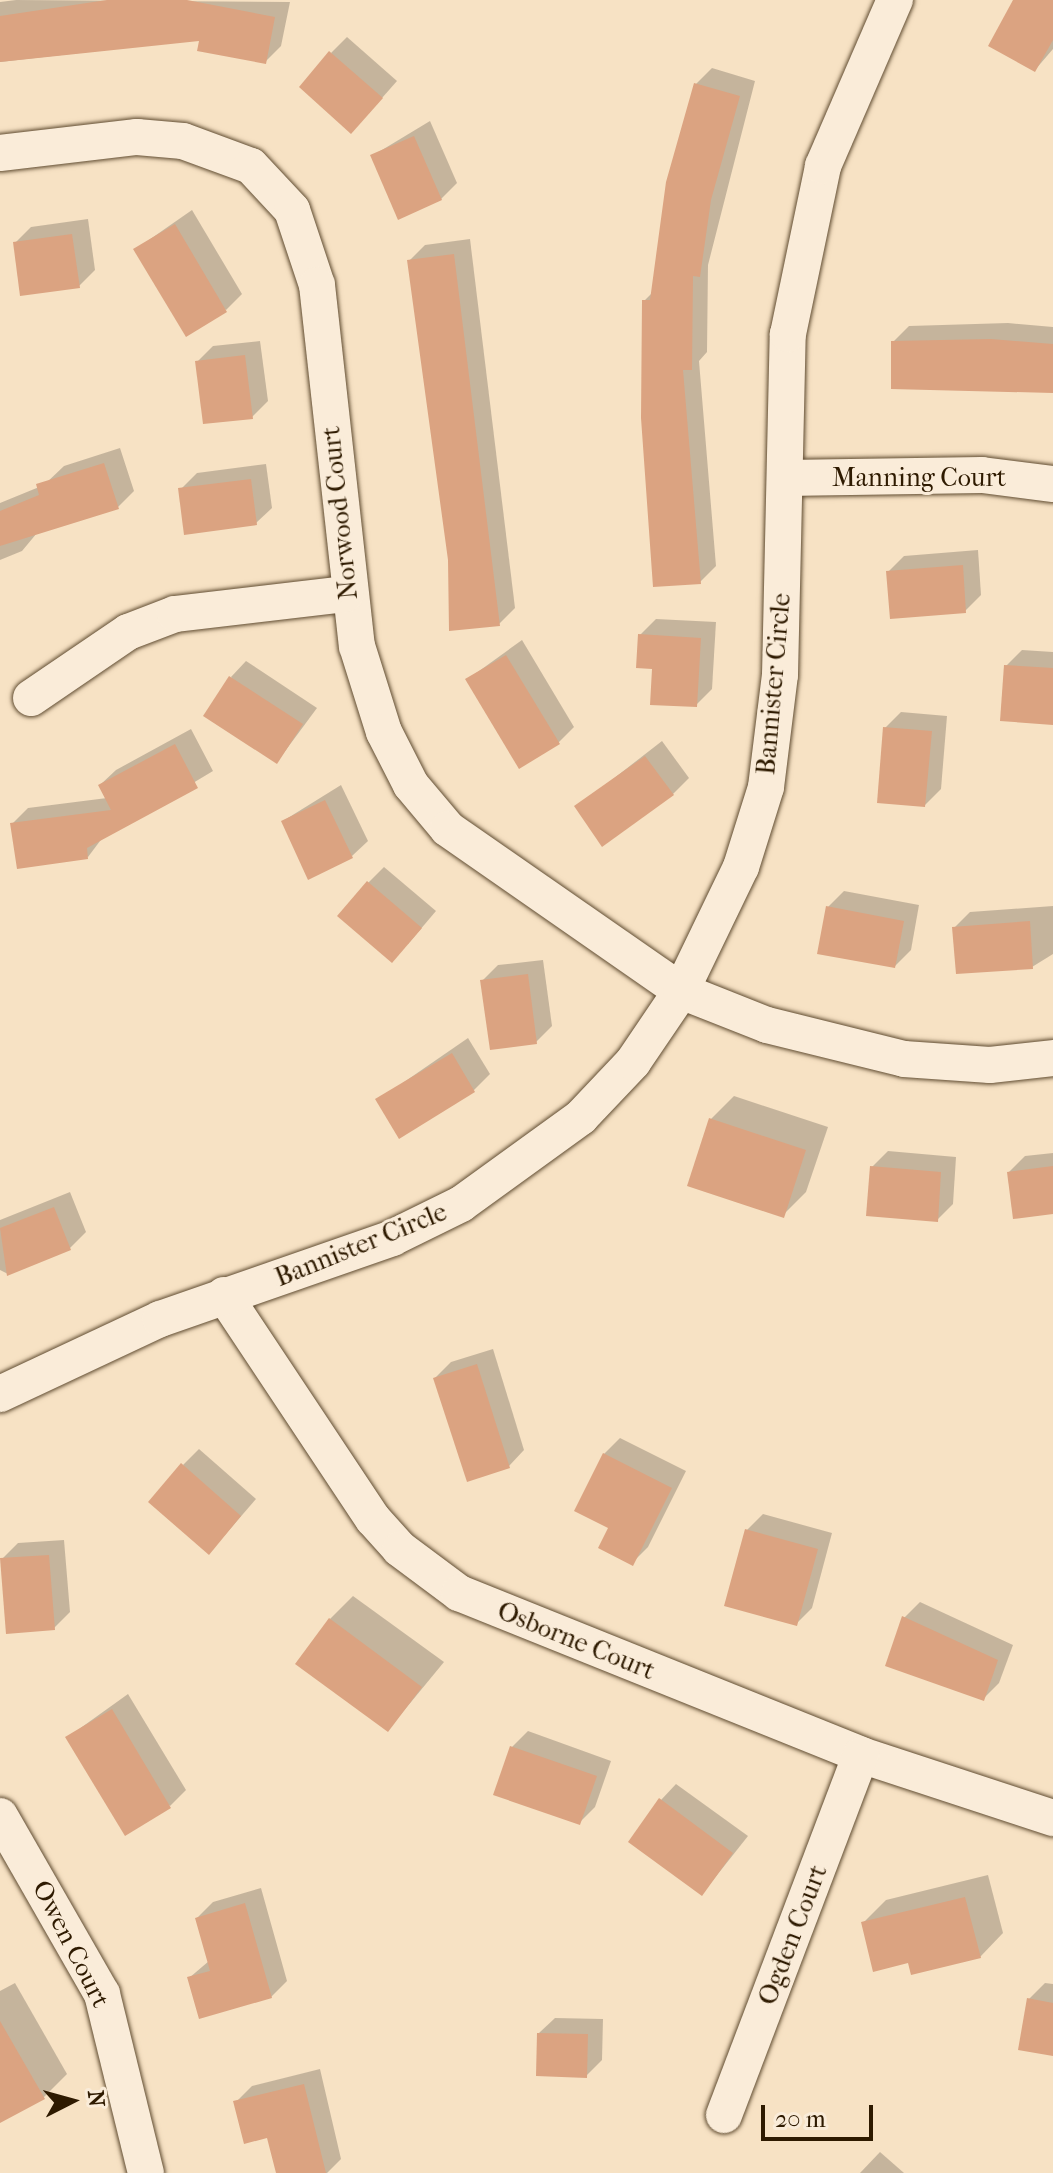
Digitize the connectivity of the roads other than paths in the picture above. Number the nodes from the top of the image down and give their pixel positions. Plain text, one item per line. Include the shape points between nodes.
1 (895, 0) edge
2 (0, 153) edge
3 (785, 478) junction
4 (1053, 484) edge
5 (346, 594) junction
6 (31, 698) dead end
7 (681, 991) junction
8 (1053, 1058) edge
9 (224, 1295) junction
10 (0, 1394) edge
11 (861, 1755) junction
12 (0, 1816) edge
13 (1053, 1818) edge
14 (724, 2115) dead end
15 (146, 2173) edge

1 - 3 street, Bannister Circle via 839,122 811,210 788,334
2 - 5 street, Norwood Court via 137,137 183,141 251,166 292,210 317,285
3 - 4 street, Manning Court via 982,475
3 - 7 street, Bannister Circle via 780,675 766,787 741,867
5 - 6 street via 175,614 128,632
5 - 7 street, Norwood Court via 384,732 427,807 475,850
7 - 8 street, Norwood Court via 827,1044 904,1059 990,1065
7 - 9 street, Bannister Circle via 633,1062 525,1163 392,1238
9 - 10 street, Bannister Circle
9 - 11 street, Osborne Court via 373,1519 426,1570 511,1618
11 - 13 street, Osborne Court
11 - 14 street, Ogden Court
12 - 15 street, Owen Court via 102,1994

